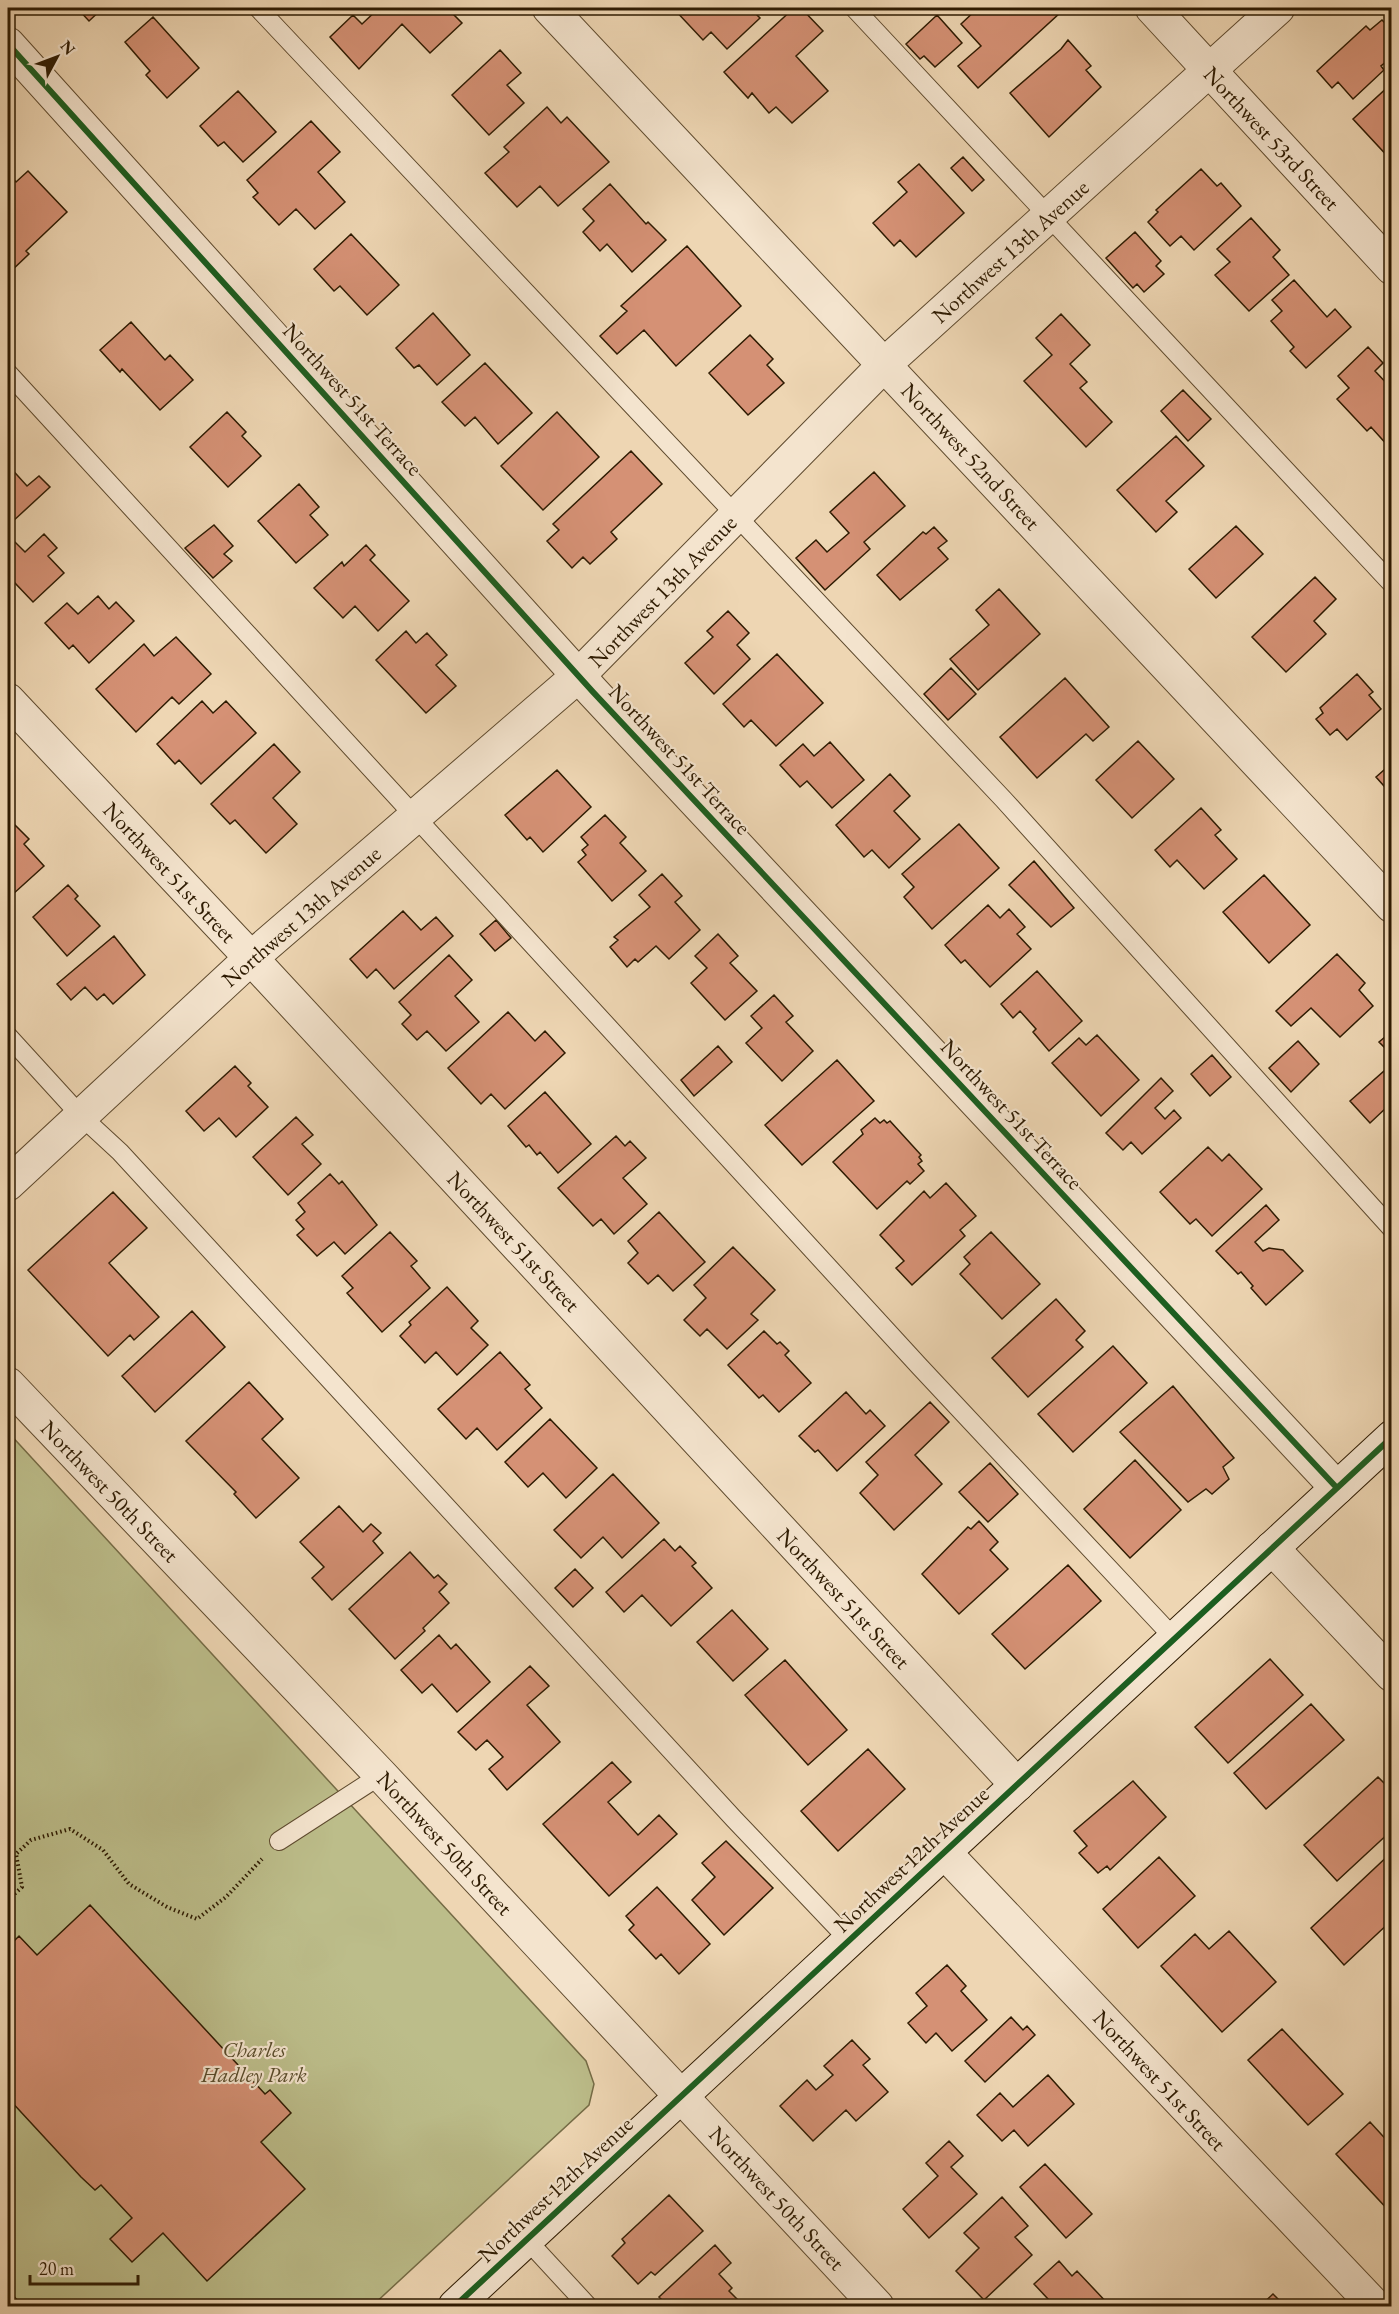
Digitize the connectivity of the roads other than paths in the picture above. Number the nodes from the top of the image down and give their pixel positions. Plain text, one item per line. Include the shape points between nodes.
1 (258, 8) edge
2 (549, 8) edge
3 (854, 8) edge
4 (1152, 8) edge
5 (1278, 8) edge
6 (8, 44) edge
7 (1210, 70) junction
8 (1050, 215) junction
9 (1392, 268) edge
10 (886, 363) junction
11 (8, 373) edge
12 (735, 516) junction
13 (1392, 584) edge
14 (579, 676) junction
15 (8, 700) edge
16 (415, 817) junction
17 (1392, 906) edge
18 (251, 958) junction
19 (8, 1036) edge
20 (81, 1116) junction
21 (8, 1184) edge
22 (1392, 1229) edge
23 (8, 1384) edge
24 (1392, 1437) edge
25 (1337, 1488) junction
26 (1272, 1548) junction
27 (1174, 1638) junction
28 (1392, 1675) edge
29 (381, 1775) junction
30 (1017, 1785) junction
31 (279, 1841) road end
32 (945, 1853) junction
33 (850, 1941) junction
34 (682, 2096) junction
35 (527, 2240) junction
36 (455, 2307) edge
37 (588, 2307) edge
38 (878, 2307) edge
39 (1375, 2307) edge

1 - 12 lane
2 - 10 street, Northwest 52nd Street
3 - 8 lane
4 - 7 street, Northwest 53rd Street
5 - 7 street, Northwest 13th Avenue
6 - 14 street, Northwest 51st Terrace
7 - 8 street, Northwest 13th Avenue
7 - 9 street, Northwest 53rd Street
8 - 10 street, Northwest 13th Avenue
8 - 13 lane
10 - 12 street, Northwest 13th Avenue
10 - 17 street, Northwest 52nd Street
11 - 16 lane
12 - 14 street, Northwest 13th Avenue
12 - 22 lane via 1004,800
14 - 16 street, Northwest 13th Avenue
14 - 25 street, Northwest 51st Terrace
15 - 18 street, Northwest 51st Street
16 - 18 street, Northwest 13th Avenue
16 - 27 lane
18 - 20 street, Northwest 13th Avenue
18 - 30 street, Northwest 51st Street
19 - 20 lane
20 - 21 street, Northwest 13th Avenue
20 - 33 lane via 120,1152
23 - 29 street, Northwest 50th Street
24 - 25 street, Northwest 12th Avenue
25 - 26 street, Northwest 12th Avenue
26 - 27 street, Northwest 12th Avenue
26 - 28 street
27 - 30 street, Northwest 12th Avenue
29 - 31 lane
29 - 34 street, Northwest 50th Street
30 - 32 street, Northwest 12th Avenue
32 - 33 street, Northwest 12th Avenue
32 - 39 street, Northwest 51st Street
33 - 34 street, Northwest 12th Avenue
34 - 35 street, Northwest 12th Avenue
34 - 38 street, Northwest 50th Street
35 - 36 street, Northwest 12th Avenue
35 - 37 lane

